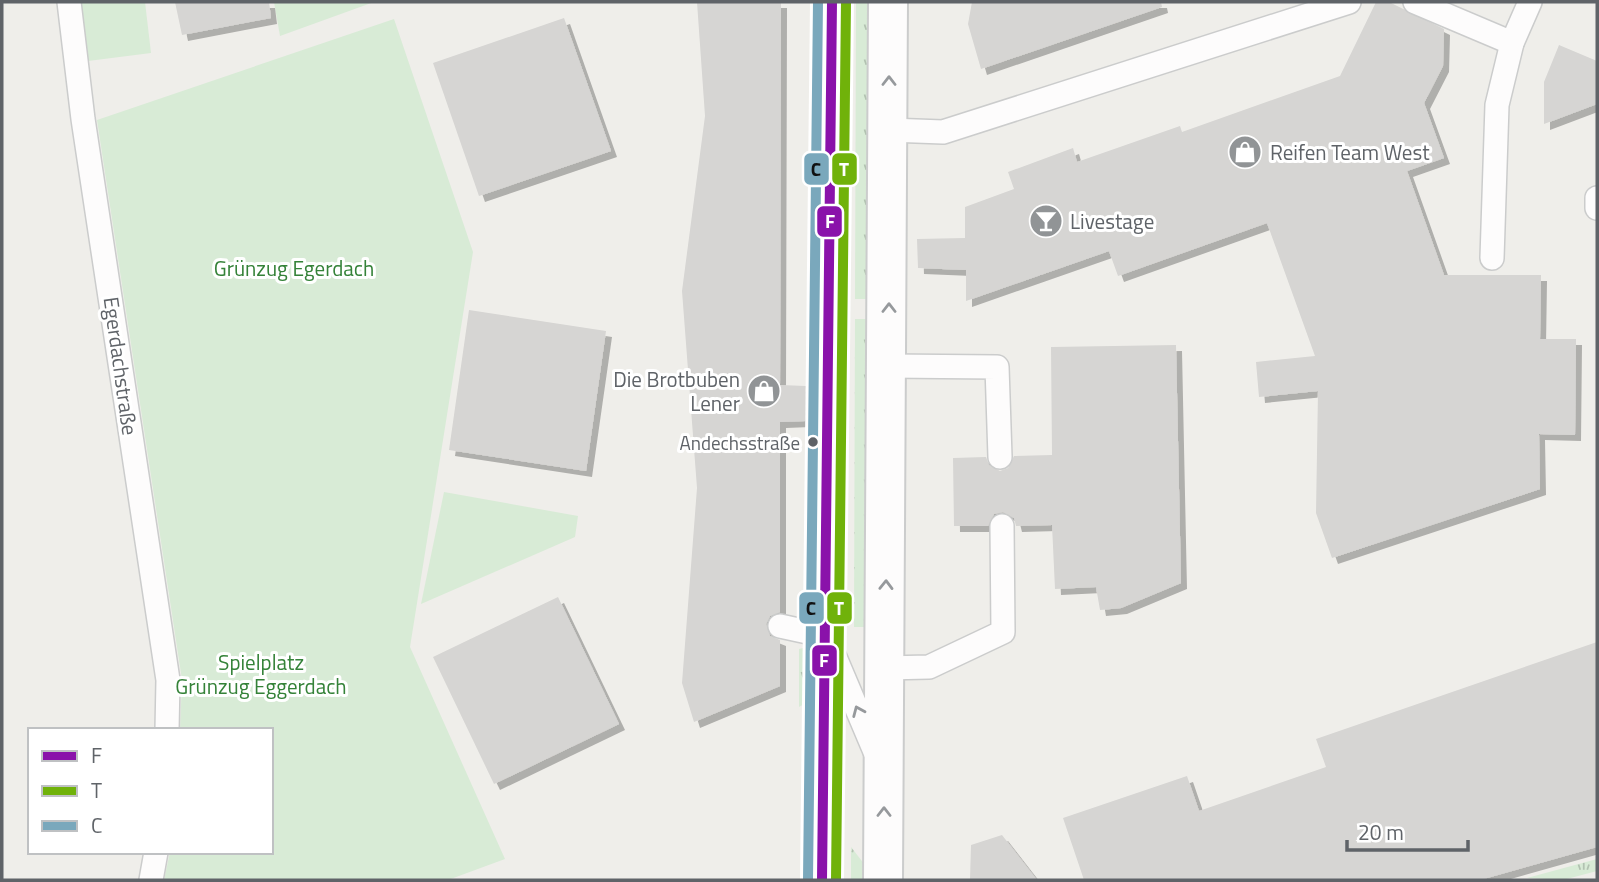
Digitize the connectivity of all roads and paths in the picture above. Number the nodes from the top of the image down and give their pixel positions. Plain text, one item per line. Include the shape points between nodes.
1 (69, 2) edge
2 (832, 2) edge
3 (888, 2) edge
4 (1349, 2) edge
5 (1415, 2) edge
6 (1530, 2) edge
7 (1512, 44) junction
8 (889, 131) junction
9 (1597, 198) edge
10 (1597, 208) edge
11 (1492, 258) dead end
12 (888, 366) junction
13 (1000, 457) dead end
14 (1002, 526) dead end
15 (780, 626) dead end
16 (826, 636) junction
17 (885, 668) junction
18 (167, 728) edge
19 (884, 774) junction
20 (156, 854) edge
21 (151, 880) edge
22 (822, 880) edge
23 (883, 880) edge

1 - 18 lane, Egerdachstraße via 168,680
2 - 16 street
8 -> 3 street
4 - 8 lane via 943,132
5 - 7 lane
6 - 7 lane
7 - 11 lane via 1497,104
12 -> 8 street
9 - 10 lane
12 - 13 lane via 997,367
17 -> 12 street
14 - 17 lane via 1003,632 929,667
15 - 16 lane
19 -> 16 lane
16 - 22 street
17 - 19 street
23 -> 19 street
20 - 21 lane

